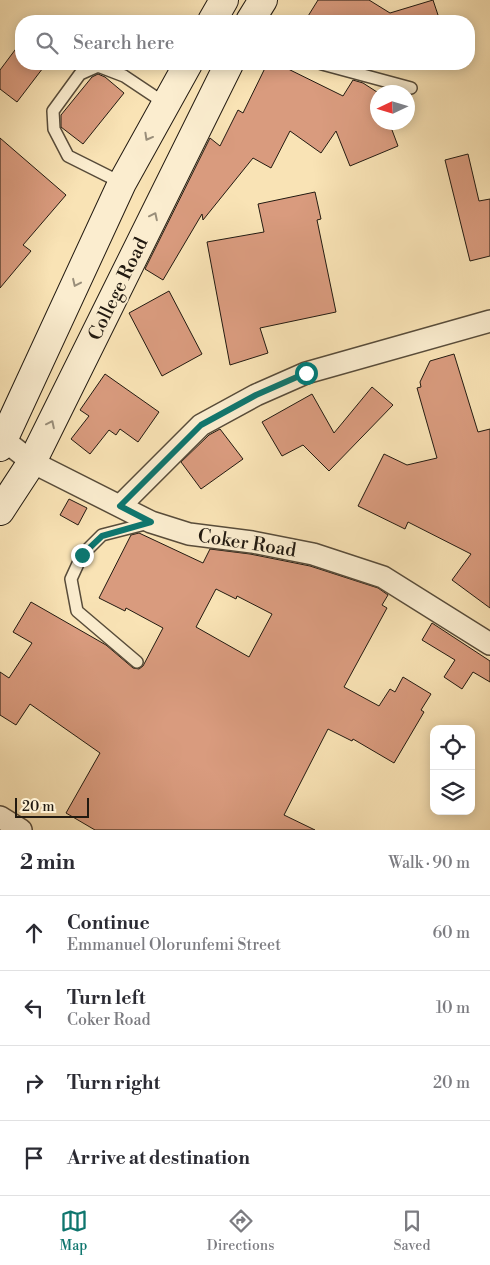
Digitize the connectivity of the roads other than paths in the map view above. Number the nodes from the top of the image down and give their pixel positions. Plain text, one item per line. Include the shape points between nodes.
1 (224, 0) edge
2 (263, 0) edge
3 (215, 15) edge
4 (254, 15) edge
5 (89, 70) edge
6 (108, 70) edge
7 (185, 70) edge
8 (226, 70) edge
9 (344, 70) edge
10 (400, 85) edge
11 (166, 104) junction
12 (122, 183) junction
13 (490, 321) edge
14 (1, 442) edge
15 (32, 462) junction
16 (120, 506) junction
17 (0, 511) edge
18 (151, 522) junction
19 (490, 644) edge
20 (137, 662) dead end
21 (0, 817) edge
22 (21, 830) edge

1 - 3 main road
2 - 4 main road
5 - 12 lane via 80,74 53,111 54,129 68,156
6 - 11 lane via 124,76
7 - 11 main road, College Road
15 -> 8 main road, College Road
9 - 10 lane
11 -> 12 main road, College Road
12 -> 14 main road, College Road
13 - 16 street via 306,373 256,395 201,425
14 - 15 street, Coker Road
15 - 16 street, Coker Road
15 - 17 main road, College Road
16 - 18 street, Coker Road
18 - 19 street, Coker Road via 189,534 252,542 343,562 383,577
18 - 20 lane via 102,536 82,555 71,579 77,612
21 - 22 street

